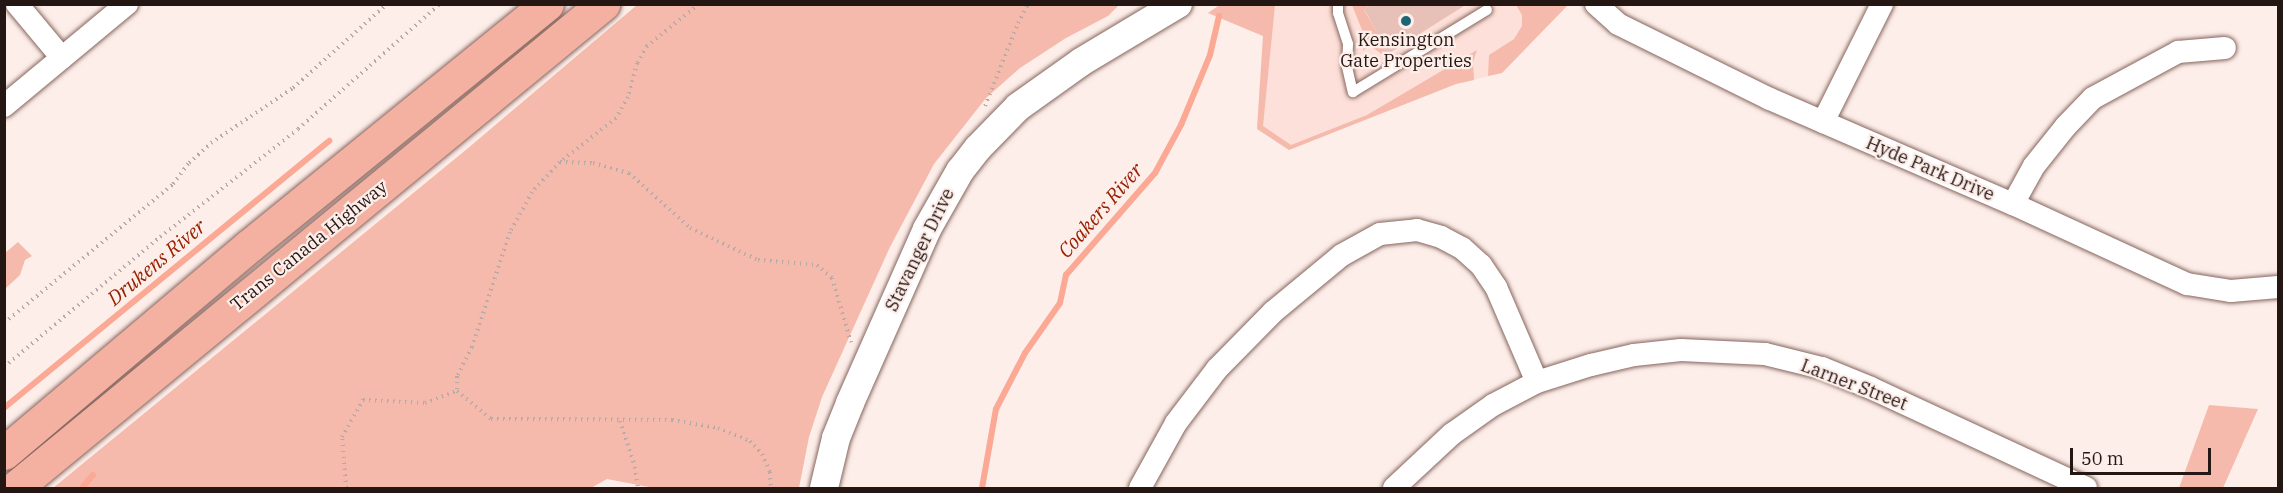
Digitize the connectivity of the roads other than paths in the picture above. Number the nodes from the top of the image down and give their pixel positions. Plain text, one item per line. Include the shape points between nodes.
1 (17, 4) edge
2 (128, 4) edge
3 (547, 4) edge
4 (603, 4) edge
5 (1338, 4) edge
6 (1596, 4) edge
7 (1882, 4) edge
8 (1165, 8) edge
9 (1487, 10) dead end
10 (2225, 48) dead end
11 (62, 58) junction
12 (4, 106) edge
13 (1823, 122) junction
14 (2013, 204) junction
15 (2278, 287) edge
16 (1537, 382) junction
17 (4, 453) edge
18 (15, 489) edge
19 (824, 489) edge
20 (1140, 489) edge
21 (1394, 489) edge
22 (2086, 489) edge

1 - 11 street
2 - 11 street
3 - 17 highway, Trans Canada Highway via 249,246
4 - 18 highway, Trans Canada Highway
5 - 9 lane via 1348,44 1347,67 1353,92
6 - 13 street, Hyde Park Drive via 1618,24
7 - 13 street
8 - 19 street, Stavanger Drive via 1018,107 960,171 927,229 850,403 836,438
10 - 14 street via 2178,52 2093,98 2034,166
11 - 12 street
13 - 14 street, Hyde Park Drive
14 - 15 street, Hyde Park Drive via 2187,284 2231,291
16 - 20 street via 1496,286 1481,265 1462,248 1441,237 1417,230 1380,234 1342,255 1290,298 1217,369 1176,423
16 - 21 street, Larner Street via 1493,405 1452,434
16 - 22 street, Larner Street via 1591,365 1681,350 1765,354 1822,368 1871,388

